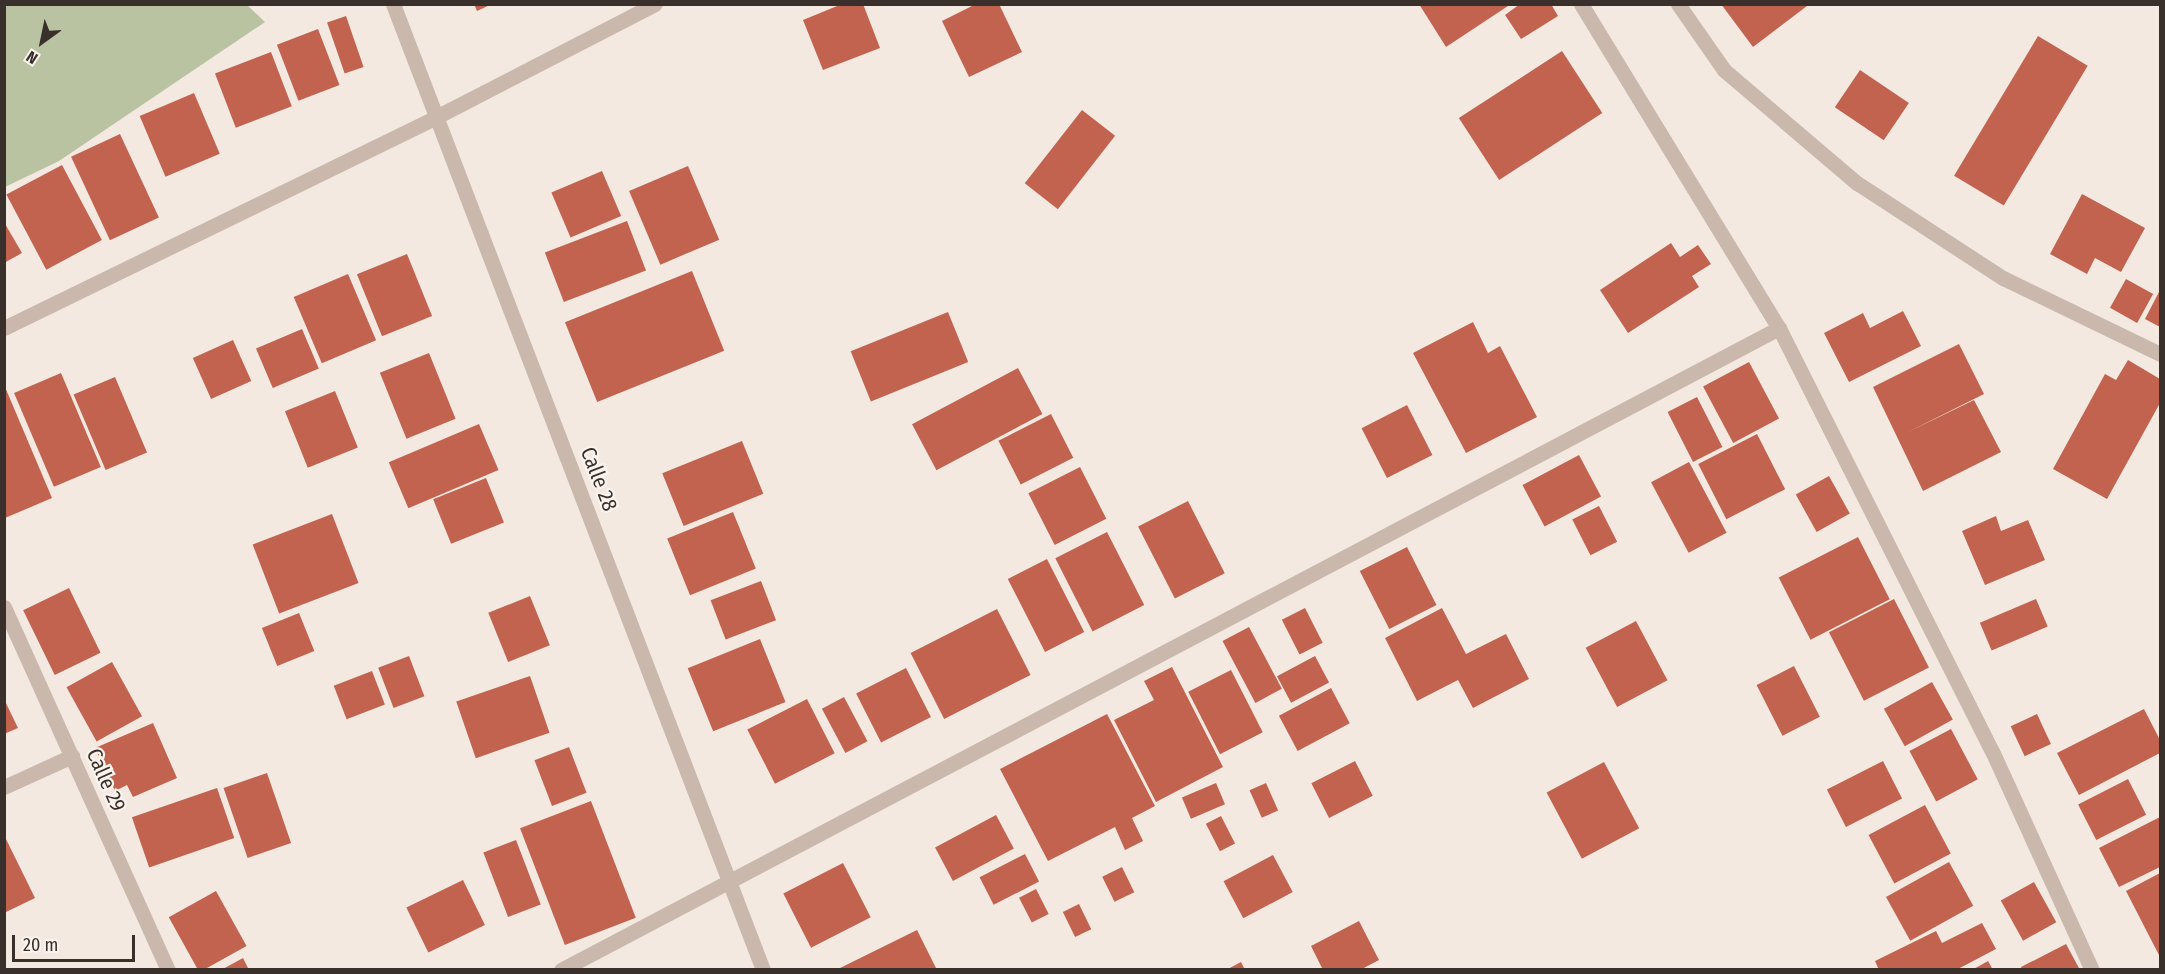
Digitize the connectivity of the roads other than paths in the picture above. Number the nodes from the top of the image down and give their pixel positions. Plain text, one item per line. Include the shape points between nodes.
1 (393, 4) edge
2 (655, 4) edge
3 (1581, 4) edge
4 (1678, 4) edge
5 (438, 116) junction
6 (4, 328) edge
7 (1779, 328) junction
8 (2160, 354) edge
9 (4, 607) edge
10 (72, 756) junction
11 (4, 787) edge
12 (731, 882) junction
13 (168, 969) edge
14 (561, 969) edge
15 (763, 969) edge
16 (2092, 969) edge

1 - 5 street, Calle 28
2 - 5 street
3 - 7 street
4 - 8 street via 1724,70 1857,183 2003,278
5 - 6 street
5 - 12 street, Calle 28
7 - 12 street
7 - 16 street via 1993,753
9 - 10 street, Calle 29
10 - 11 street
10 - 13 street, Calle 29
12 - 14 street
12 - 15 street, Calle 28

